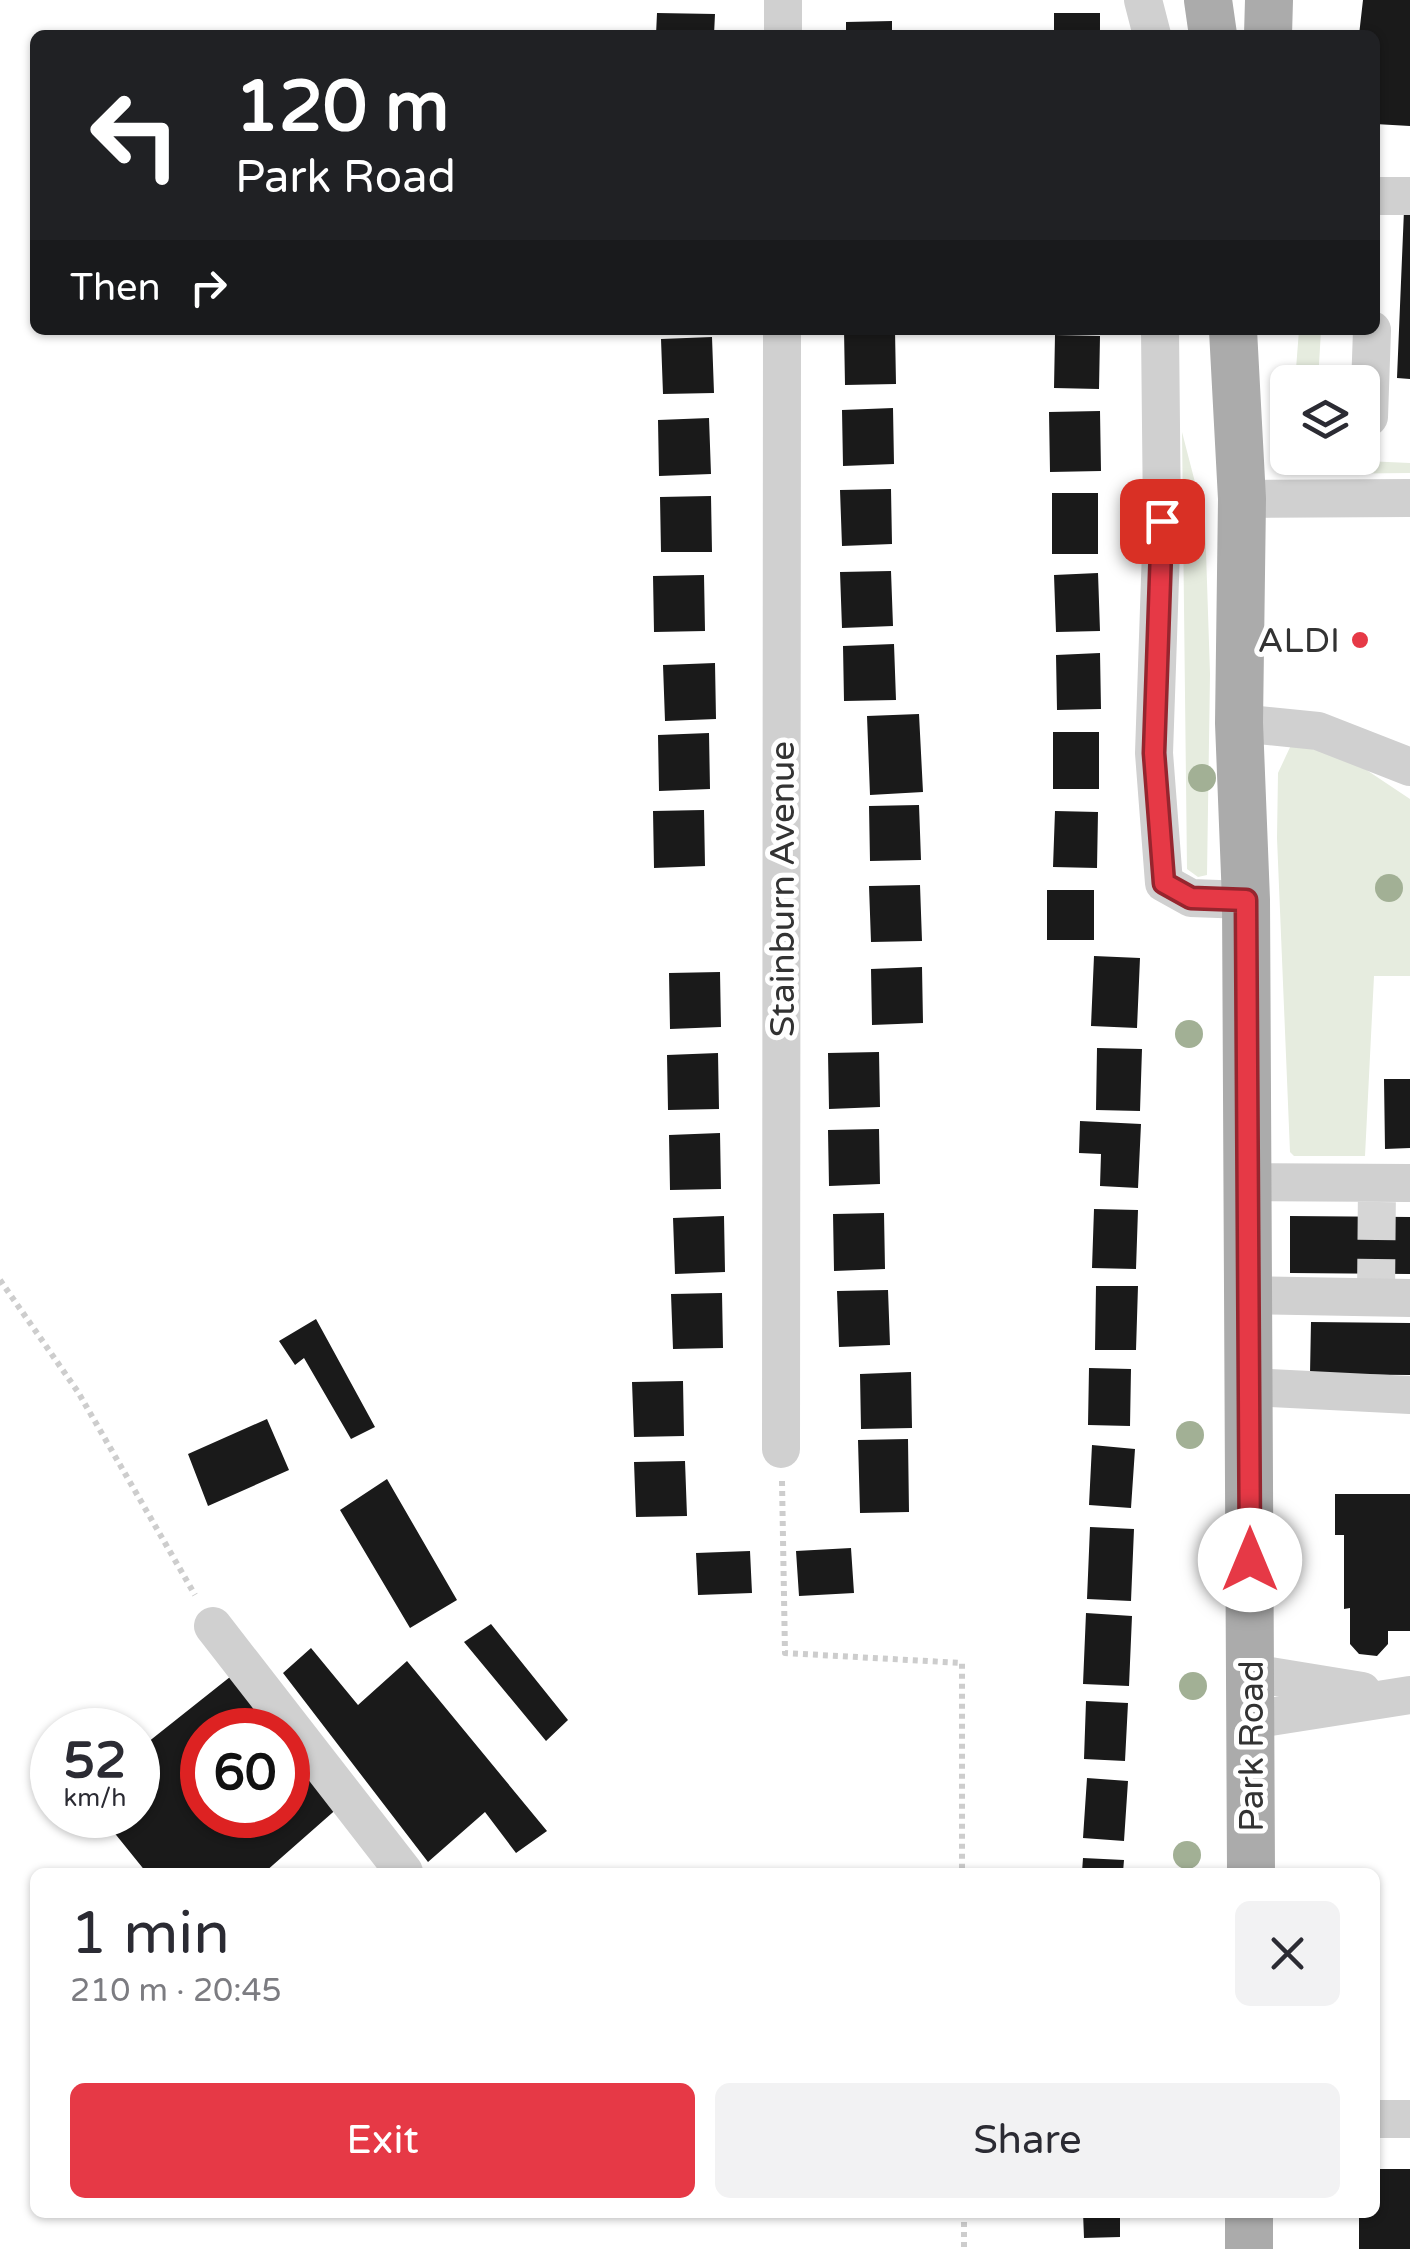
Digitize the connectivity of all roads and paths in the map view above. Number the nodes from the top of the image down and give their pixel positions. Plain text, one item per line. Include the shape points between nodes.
1 (783, 0) edge
2 (1143, 0) edge
3 (1269, 0) edge
4 (782, 30) edge
5 (1151, 30) edge
6 (1268, 30) edge
7 (1380, 196) edge
8 (1410, 196) edge
9 (782, 335) edge
10 (1160, 335) edge
11 (1234, 335) edge
12 (1250, 335) edge
13 (1372, 335) edge
14 (1371, 365) edge
15 (1240, 433) junction
16 (1410, 498) edge
17 (1242, 499) junction
18 (1239, 722) junction
19 (1410, 766) edge
20 (1246, 900) junction
21 (1247, 1182) junction
22 (1410, 1183) edge
23 (0, 1280) edge
24 (1248, 1296) junction
25 (1410, 1298) edge
26 (1248, 1387) junction
27 (1410, 1395) edge
28 (781, 1449) joint
29 (214, 1626) joint
30 (1251, 1673) junction
31 (1400, 1695) edge
32 (1252, 1720) junction
33 (401, 1868) edge
34 (962, 1868) edge
35 (1250, 1868) edge
36 (1380, 2119) edge
37 (1410, 2119) edge
38 (964, 2218) edge
39 (1249, 2218) edge
40 (964, 2249) edge
41 (1248, 2249) edge

1 - 4 street
2 - 5 street
3 - 6 main road
7 - 8 street
9 - 28 street, Stainburn Avenue
10 - 20 street via 1154,753 1164,883 1191,898
11 - 15 main road, Park Road
12 - 15 main road, Park Road
13 - 14 street
15 - 17 main road, Park Road
16 - 17 street
17 - 18 main road, Park Road
18 - 19 street via 1318,730
18 - 20 main road, Park Road
20 - 21 main road, Park Road
21 - 22 street
21 - 24 main road, Park Road
23 - 29 path via 78,1392
24 - 25 street
24 - 26 main road, Park Road
26 - 27 street
26 - 30 main road, Park Road
28 - 34 path via 784,1653 962,1663
29 - 33 street
30 - 31 street
30 - 32 main road, Park Road
31 - 32 street
32 - 35 main road, Park Road
36 - 37 street
38 - 40 path
39 - 41 main road

